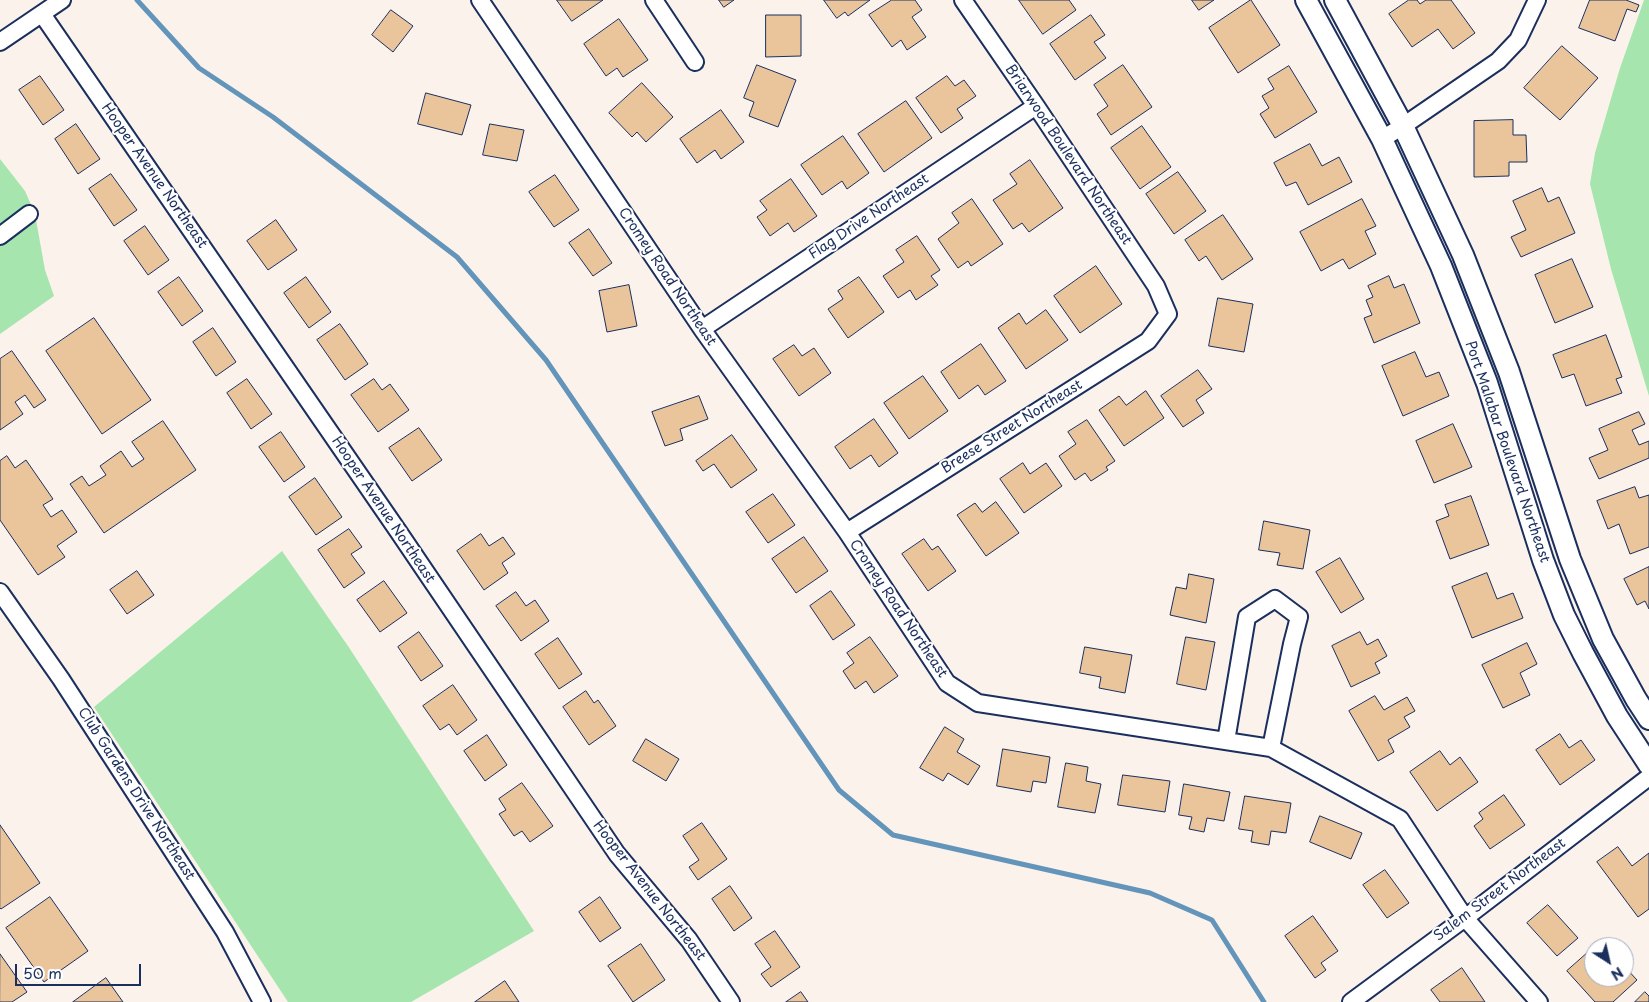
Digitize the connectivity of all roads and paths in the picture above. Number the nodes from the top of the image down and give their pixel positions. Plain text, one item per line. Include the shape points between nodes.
1 (62, 0) edge
2 (480, 0) edge
3 (654, 0) edge
4 (963, 0) edge
5 (1306, 0) edge
6 (1335, 0) edge
7 (1537, 0) edge
8 (42, 14) junction
9 (0, 42) edge
10 (695, 62) dead end
11 (1036, 106) junction
12 (1403, 126) junction
13 (1382, 139) junction
14 (29, 214) dead end
15 (0, 236) edge
16 (1168, 314) joint
17 (702, 329) junction
18 (1498, 343) junction
19 (1474, 351) junction
20 (847, 532) junction
21 (1570, 559) junction
22 (1546, 568) junction
23 (0, 592) edge
24 (1649, 719) edge
25 (1226, 741) junction
26 (1271, 748) junction
27 (1649, 765) edge
28 (1649, 777) edge
29 (1465, 918) junction
30 (262, 1002) edge
31 (731, 1002) edge
32 (1351, 1002) edge
33 (1539, 1002) edge

1 - 8 street
2 - 17 street, Cromey Road Northeast
3 - 10 street
4 - 11 street, Briarwood Boulevard Northeast
5 - 13 street, Port Malabar Boulevard Northeast
6 - 12 street, Port Malabar Boulevard Northeast
7 - 12 street via 1518,40 1498,61
8 - 9 street
8 - 31 street, Hooper Avenue Northeast via 617,854 689,940
11 - 16 street, Briarwood Boulevard Northeast via 1156,286
11 - 17 street, Flag Drive Northeast
12 - 13 street
12 - 18 street, Port Malabar Boulevard Northeast via 1463,254
13 - 19 street, Port Malabar Boulevard Northeast via 1441,266
14 - 15 street
16 - 20 street, Breese Street Northeast via 1148,341
17 - 20 street, Cromey Road Northeast
18 - 19 street
18 - 21 street, Port Malabar Boulevard Northeast
19 - 22 street, Port Malabar Boulevard Northeast
20 - 25 street, Cromey Road Northeast via 947,683 978,703
21 - 22 street
21 - 24 street, Port Malabar Boulevard Northeast via 1603,639
22 - 27 street, Port Malabar Boulevard Northeast via 1583,654
23 - 30 street, Club Gardens Drive Northeast via 61,679 225,932
25 - 26 street, Cromey Road Northeast
25 - 26 street via 1248,617 1275,600 1299,617
26 - 29 street, Cromey Road Northeast via 1400,819
28 - 29 street, Salem Street Northeast
29 - 32 street, Salem Street Northeast
29 - 33 street, Cromey Road Northeast

